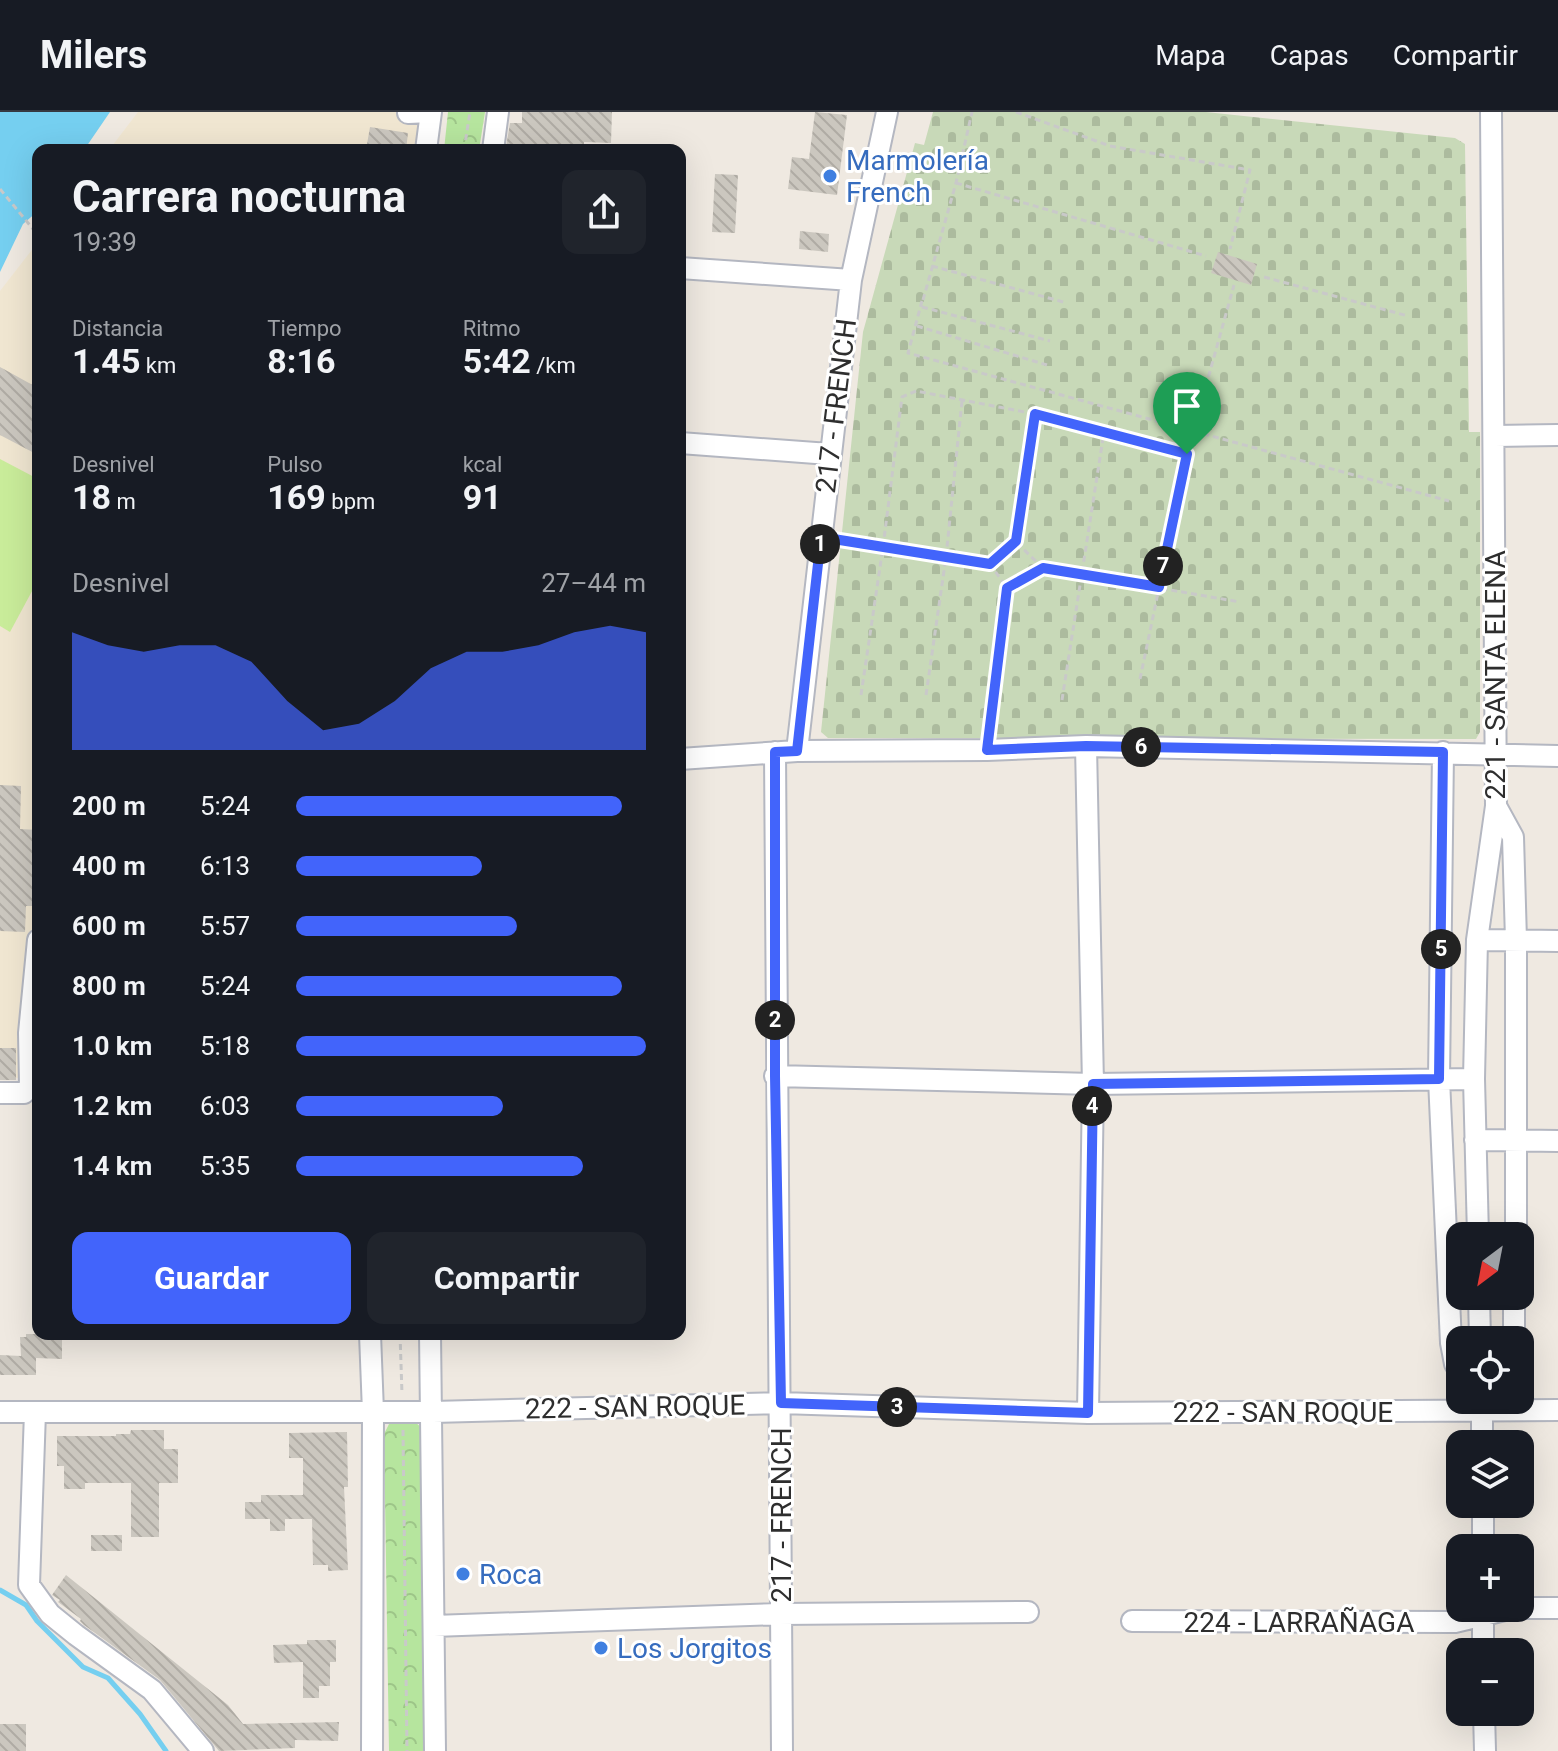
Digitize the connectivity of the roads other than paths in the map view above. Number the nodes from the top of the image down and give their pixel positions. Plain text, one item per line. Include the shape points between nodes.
1 (430, 112) edge
2 (498, 112) edge
3 (887, 112) edge
4 (1491, 112) edge
5 (408, 113) edge
6 (427, 144) edge
7 (494, 144) edge
8 (686, 268) edge
9 (851, 280) junction
10 (1558, 435) edge
11 (1495, 436) junction
12 (686, 443) edge
13 (829, 454) junction
14 (1086, 746) junction
15 (797, 751) junction
16 (775, 752) junction
17 (1443, 752) junction
18 (1495, 755) junction
19 (1558, 756) edge
20 (686, 759) edge
21 (1496, 806) junction
22 (1477, 940) junction
23 (1516, 940) junction
24 (1558, 941) edge
25 (32, 1002) edge
26 (775, 1076) junction
27 (1439, 1079) junction
28 (1474, 1079) junction
29 (1093, 1084) junction
30 (0, 1093) edge
31 (1475, 1140) junction
32 (1518, 1140) junction
33 (1558, 1141) edge
34 (1478, 1222) edge
35 (1516, 1222) edge
36 (1450, 1326) edge
37 (370, 1340) edge
38 (430, 1340) edge
39 (781, 1403) junction
40 (1446, 1404) edge
41 (1534, 1408) edge
42 (1558, 1410) edge
43 (0, 1412) edge
44 (35, 1412) junction
45 (373, 1412) junction
46 (433, 1412) junction
47 (1088, 1413) junction
48 (1534, 1608) edge
49 (1558, 1608) edge
50 (1028, 1612) dead end
51 (780, 1614) junction
52 (1132, 1621) dead end
53 (1446, 1622) edge
54 (434, 1626) junction
55 (1484, 1726) edge
56 (203, 1751) edge
57 (372, 1751) edge
58 (435, 1751) edge
59 (782, 1751) edge
60 (1485, 1751) edge

1 - 5 street
1 - 6 street
2 - 7 street
3 - 9 street, 217 - FRENCH
4 - 11 street, 221 - SANTA ELENA
8 - 9 street
9 - 13 street, 217 - FRENCH
10 - 11 street
11 - 18 street, 221 - SANTA ELENA
12 - 13 street
13 - 15 street, 217 - FRENCH
14 - 15 street
14 - 17 street
14 - 29 street
15 - 16 street
16 - 20 street
16 - 26 street, 217 - FRENCH
17 - 18 street
17 - 27 street
18 - 19 street
18 - 21 street, 221 - SANTA ELENA
21 - 22 street, 221 - SANTA ELENA
21 - 23 street via 1513,837
22 - 23 street
22 - 28 street, 221 - SANTA ELENA
23 - 24 street
23 - 32 street
25 - 30 street via 30,1086 24,1093
26 - 29 street
26 - 39 street, 217 - FRENCH
27 - 28 street
27 - 29 street
27 - 36 street
28 - 31 street, 221 - SANTA ELENA
29 - 47 street
31 - 32 street
31 - 34 street, 221 - SANTA ELENA
32 - 33 street
32 - 35 street
37 - 45 street
38 - 46 street
39 - 46 street, 222 - SAN ROQUE
39 - 47 street, 222 - SAN ROQUE
39 - 51 street, 217 - FRENCH
40 - 47 street, 222 - SAN ROQUE
41 - 42 street, 222 - SAN ROQUE
43 - 44 street, 222 - SAN ROQUE
44 - 45 street, 222 - SAN ROQUE
44 - 56 street via 29,1585 50,1614 152,1690
45 - 46 street, 222 - SAN ROQUE
45 - 57 street
46 - 54 street
48 - 49 street
50 - 51 street
51 - 54 street
51 - 59 street, 217 - FRENCH
52 - 53 street, 224 - LARRAÑAGA
54 - 58 street
55 - 60 street

